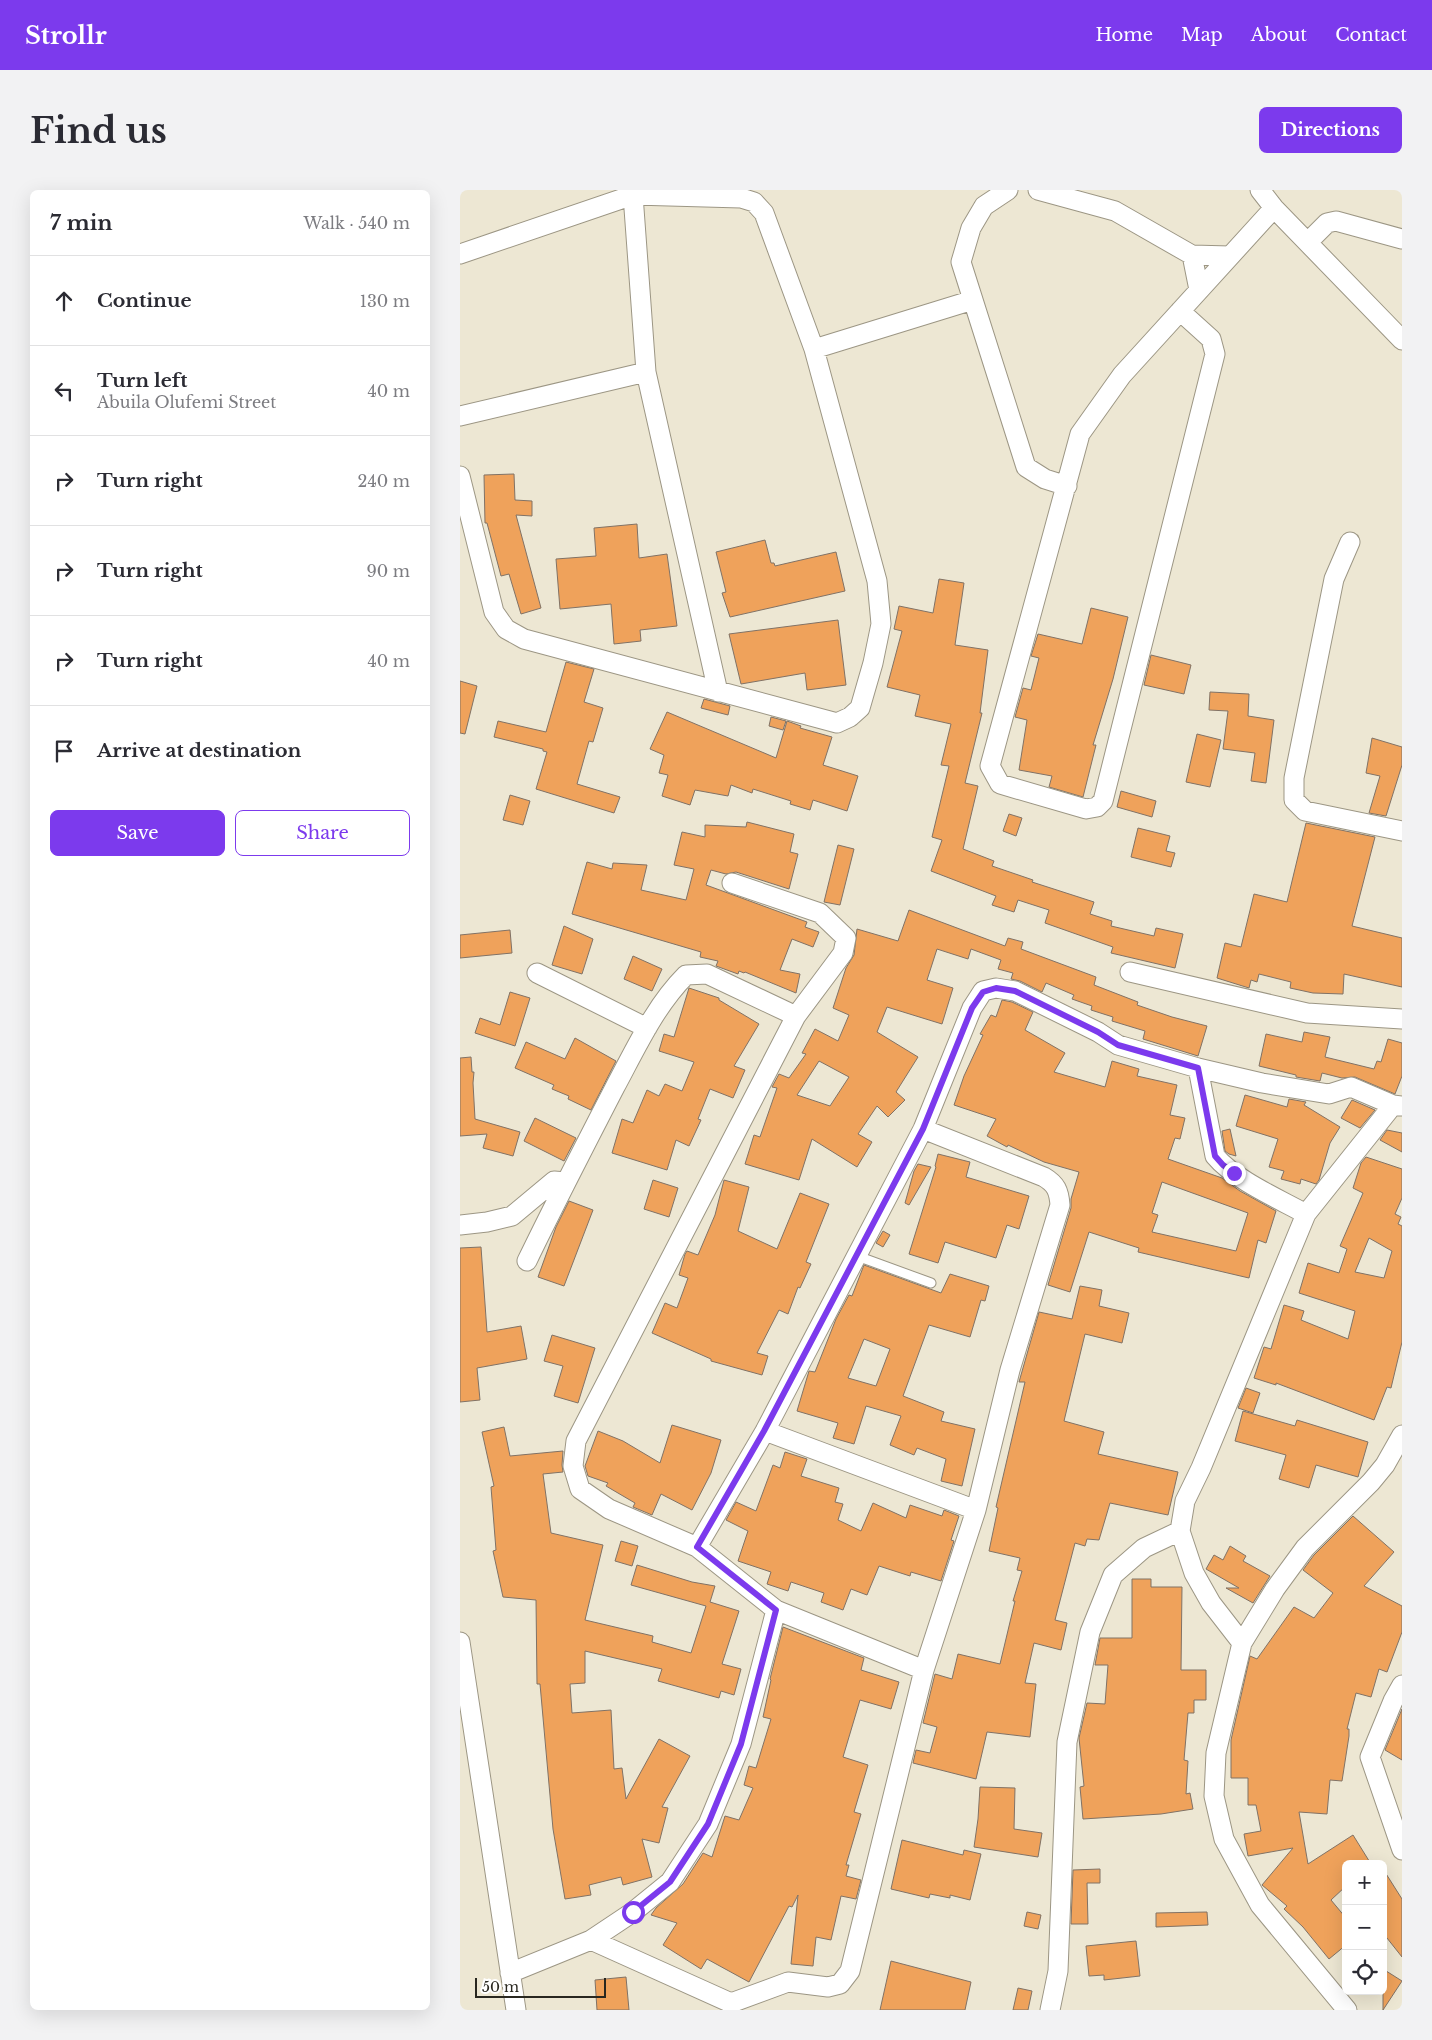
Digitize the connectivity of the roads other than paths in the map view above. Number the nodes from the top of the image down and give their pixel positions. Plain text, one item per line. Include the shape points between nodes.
1 (1008, 190) edge
2 (1038, 190) edge
3 (1260, 190) edge
4 (633, 195) junction
5 (1274, 208) junction
6 (1402, 239) edge
7 (1308, 242) junction
8 (460, 254) edge
9 (1192, 254) junction
10 (1230, 256) junction
11 (1199, 290) junction
12 (973, 300) junction
13 (1180, 311) junction
14 (1395, 327) edge
15 (1402, 340) edge
16 (814, 349) junction
17 (646, 372) junction
18 (460, 416) edge
19 (460, 476) edge
20 (1067, 486) junction
21 (1350, 542) dead end
22 (718, 692) junction
23 (1402, 830) edge
24 (732, 883) dead end
25 (1130, 972) dead end
26 (537, 973) dead end
27 (796, 1016) junction
28 (1402, 1019) edge
29 (647, 1028) junction
30 (1198, 1068) junction
31 (1397, 1106) edge
32 (923, 1129) junction
33 (566, 1182) junction
34 (1306, 1214) junction
35 (460, 1225) edge
36 (856, 1256) junction
37 (527, 1261) dead end
38 (931, 1283) dead end
39 (764, 1431) junction
40 (1402, 1435) edge
41 (976, 1510) junction
42 (1180, 1532) junction
43 (697, 1547) junction
44 (776, 1610) junction
45 (460, 1642) edge
46 (1242, 1643) junction
47 (924, 1670) junction
48 (462, 1671) edge
49 (1402, 1685) edge
50 (1402, 1850) edge
51 (591, 1940) junction
52 (510, 1973) junction
53 (731, 2007) edge
54 (516, 2010) edge
55 (1050, 2010) edge
56 (1348, 2010) edge

1 - 12 street via 984,206 971,228 961,262
2 - 9 street via 1115,210
3 - 5 street
4 - 8 street
4 - 16 street via 741,198 754,202 764,213
4 - 17 street
5 - 7 street
5 - 10 street
6 - 7 street via 1336,221 1327,223
7 - 14 street
9 - 10 street
9 - 11 street
10 - 11 street
11 - 13 street
12 - 16 street
12 - 20 street via 1026,467 1045,479
13 - 20 street via 1122,376 1080,434
13 - 20 street via 1211,339 1215,354 1102,801 1096,807 1086,809 1000,784 990,766
14 - 15 street
16 - 22 street via 877,581 881,624 873,663 860,708 837,723
17 - 18 street
17 - 22 street
19 - 22 street via 494,612 506,629 524,639
21 - 23 street via 1334,579 1294,778 1294,800 1306,811
24 - 27 street via 820,912 846,938 843,952
25 - 28 street via 1307,1013
26 - 29 street
27 - 29 street via 707,974 686,975 672,989
27 - 43 street via 576,1441 573,1466 580,1489 609,1509
29 - 33 street
30 - 31 street via 1329,1094 1351,1087
30 - 32 street via 1118,1045 1015,991 996,988 983,992 972,1008
30 - 34 street via 1215,1156 1234,1173
31 - 34 street
32 - 36 street
32 - 41 street via 1044,1177 1059,1192 1060,1204 1010,1370
33 - 35 street via 554,1181 512,1216
33 - 37 street
34 - 42 street via 1185,1501
36 - 38 lane
36 - 39 street
39 - 41 street
39 - 43 street
40 - 46 street via 1371,1482 1305,1548
41 - 47 street
42 - 46 street via 1194,1573
42 - 55 street via 1144,1548 1113,1575 1090,1632 1067,1742 1058,1971
43 - 44 street
44 - 47 street
44 - 51 street via 741,1744 708,1824 670,1882
45 - 48 street
46 - 56 street via 1216,1753 1214,1796 1224,1839 1260,1905
47 - 53 street via 850,1971 840,1984 828,1987 788,1982
48 - 52 street
49 - 50 street via 1370,1757
51 - 52 street
51 - 53 street
52 - 54 street

